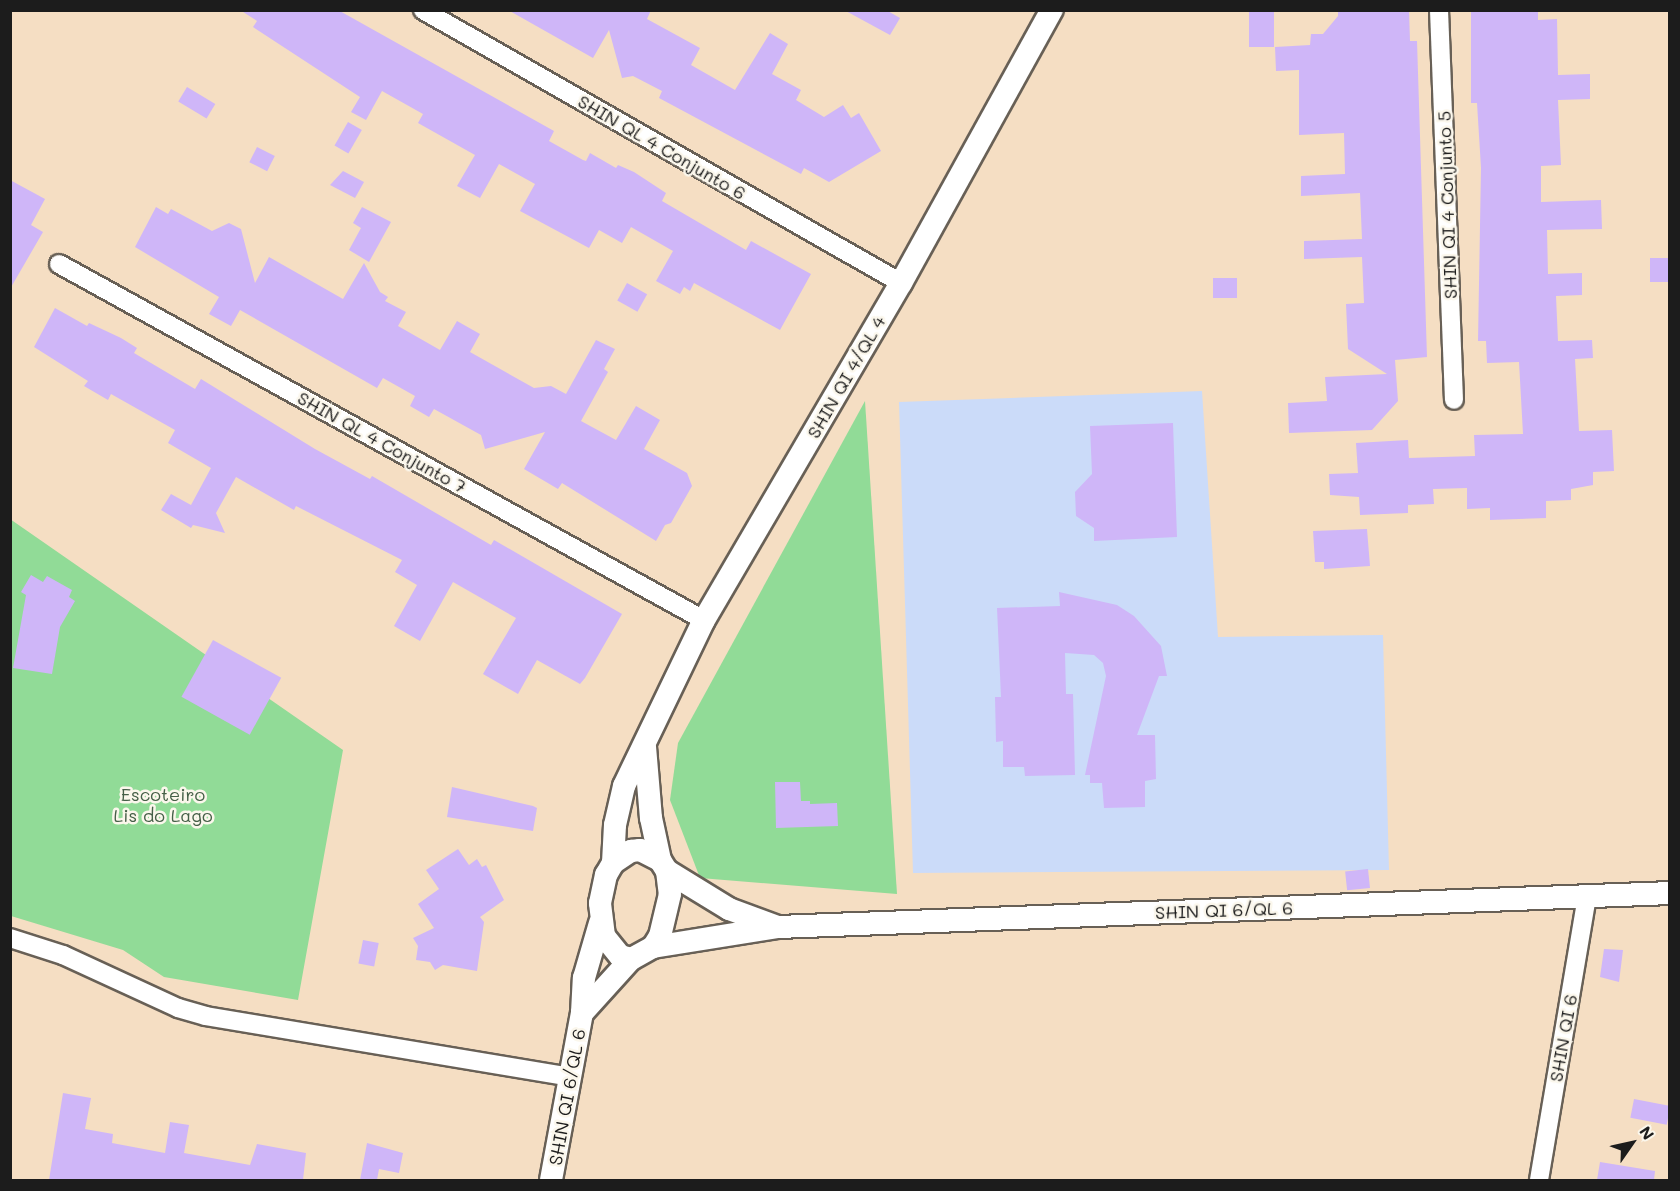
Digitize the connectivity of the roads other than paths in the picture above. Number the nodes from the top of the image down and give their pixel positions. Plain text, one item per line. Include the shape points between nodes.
1 (423, 10) edge
2 (1052, 10) edge
3 (1438, 10) edge
4 (59, 264) dead end
5 (901, 283) junction
6 (1455, 400) dead end
7 (704, 620) junction
8 (645, 745) junction
9 (613, 864) junction
10 (664, 865) junction
11 (1670, 893) edge
12 (1587, 896) junction
13 (600, 923) junction
14 (778, 927) junction
15 (10, 938) edge
16 (653, 947) junction
17 (631, 959) junction
18 (582, 1013) junction
19 (569, 1077) junction
20 (551, 1180) edge
21 (1539, 1180) edge

1 - 5 street, SHIN QL 4 Conjunto 6
2 - 5 street, SHIN QI 4/QL 4
3 - 6 street, SHIN QI 4 Conjunto 5
4 - 7 street, SHIN QL 4 Conjunto 7
5 - 7 street, SHIN QI 4/QL 4
7 - 8 street, SHIN QI 4/QL 4
8 - 9 street, SHIN QI 4/QL 4 via 618,804
8 - 10 street, SHIN QI 4/QL 4 via 650,808
9 - 10 street via 631,850 648,853
9 - 13 street via 602,888
10 - 14 street, SHIN QI 6/QL 6 via 729,909
10 - 16 street via 670,894
11 - 12 street, SHIN QI 6/QL 6
12 - 14 street, SHIN QI 6/QL 6
12 - 21 street, SHIN QI 6
13 - 17 street via 612,949
13 - 18 street, SHIN QI 6/QL 6 via 588,959
14 - 16 street, SHIN QI 6/QL 6
15 - 19 street via 63,955 178,1008 206,1016
16 - 17 street
17 - 18 street, SHIN QI 6/QL 6
18 - 19 street, SHIN QI 6/QL 6
19 - 20 street, SHIN QI 6/QL 6

